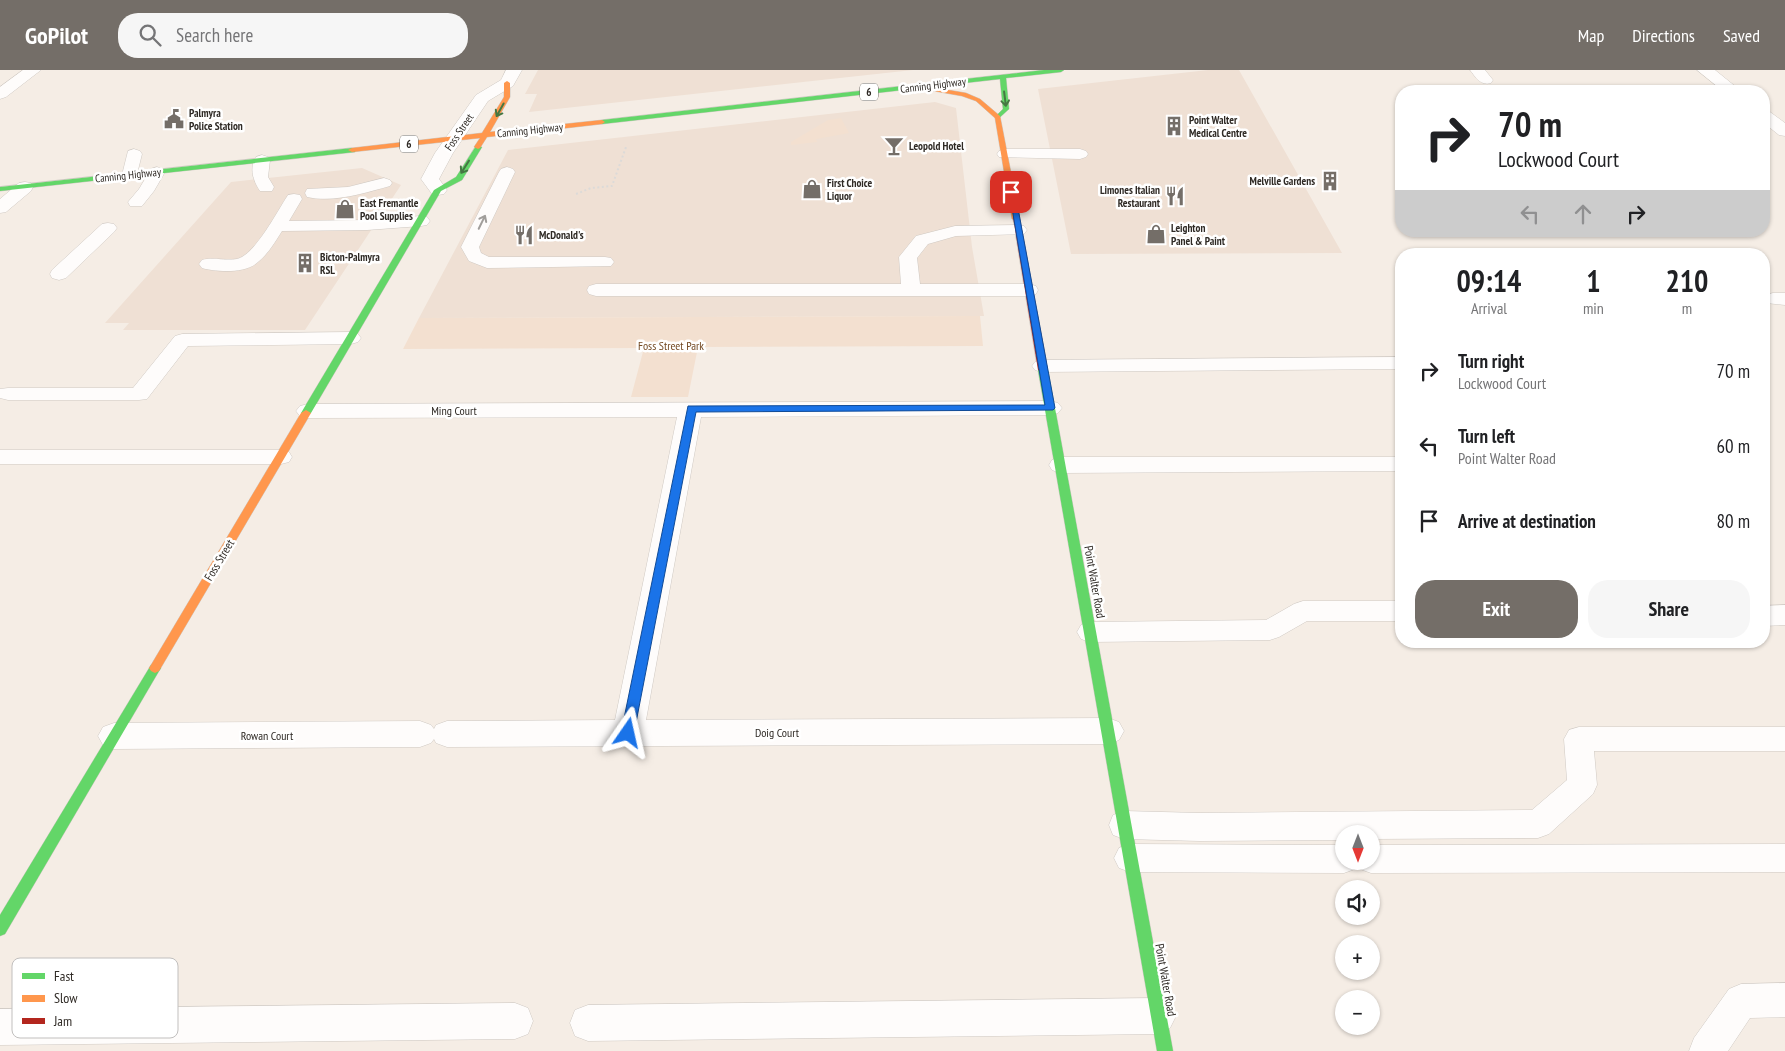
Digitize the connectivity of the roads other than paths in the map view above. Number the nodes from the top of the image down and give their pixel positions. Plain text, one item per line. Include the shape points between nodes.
1 (32, 70) edge
2 (1054, 70) edge
3 (1705, 70) edge
4 (981, 75) edge
5 (511, 76) edge
6 (1003, 77) junction
7 (1725, 85) edge
8 (919, 87) junction
9 (0, 94) edge
10 (998, 117) junction
11 (1770, 120) edge
12 (1785, 131) edge
13 (484, 135) junction
14 (454, 139) junction
15 (134, 154) dead end
16 (1005, 154) junction
17 (1080, 154) dead end
18 (262, 160) junction
19 (157, 172) junction
20 (507, 172) dead end
21 (130, 175) junction
22 (384, 183) dead end
23 (25, 187) junction
24 (266, 187) dead end
25 (0, 189) edge
26 (438, 190) junction
27 (313, 193) dead end
28 (294, 199) dead end
29 (136, 202) dead end
30 (0, 208) edge
31 (420, 221) junction
32 (277, 226) junction
33 (108, 228) dead end
34 (1018, 230) junction
35 (208, 264) dead end
36 (59, 274) dead end
37 (911, 290) junction
38 (1029, 290) junction
39 (351, 338) junction
40 (1395, 362) edge
41 (1042, 366) junction
42 (8, 394) dead end
43 (691, 408) junction
44 (1050, 408) junction
45 (308, 411) junction
46 (0, 456) edge
47 (281, 456) junction
48 (1395, 464) edge
49 (1060, 465) junction
50 (1395, 611) edge
51 (1770, 616) edge
52 (1785, 616) edge
53 (1090, 632) junction
54 (1108, 732) junction
55 (628, 733) junction
56 (433, 734) joint
57 (114, 736) junction
58 (1785, 739) edge
59 (1124, 825) junction
60 (1130, 858) junction
61 (1785, 858) edge
62 (1335, 859) edge
63 (1380, 859) edge
64 (0, 929) edge
65 (1785, 1000) edge
66 (1158, 1016) junction
67 (515, 1021) dead end
68 (588, 1023) dead end
69 (178, 1025) edge
70 (1165, 1051) edge
71 (1707, 1051) edge

1 - 9 street
2 - 6 main road, Canning Highway / 6
3 - 7 street
4 - 6 main road, Canning Highway / 6
4 - 8 main road, Canning Highway / 6
5 -> 13 main road, Foss Street via 507,97
5 - 14 street, Foss Street via 482,98
6 -> 10 main road, Point Walter Road via 1006,108
8 - 10 main road via 964,94 978,100
8 - 13 main road, Canning Highway / 6
10 - 16 main road, Point Walter Road
11 - 12 street
13 - 14 main road, Canning Highway / 6
13 -> 26 main road, Foss Street via 458,178
14 - 18 main road, Canning Highway / 6
14 - 26 street, Foss Street via 430,179
15 - 21 lane
16 - 17 lane
16 - 34 main road, Point Walter Road
18 - 19 main road, Canning Highway / 6
18 - 24 lane via 260,177
19 - 21 main road, Canning Highway / 6
19 - 29 lane
37 -> 20 lane via 481,272 475,268 470,246
21 - 23 main road, Canning Highway / 6
22 - 27 lane via 348,192
23 - 25 main road, Canning Highway / 6
23 - 30 lane
26 - 31 main road, Foss Street
28 - 32 lane
31 - 32 lane
31 - 39 main road, Foss Street
32 - 35 lane via 252,259 238,264
33 - 36 lane
34 - 37 lane via 955,231 922,240 908,257
34 - 38 main road, Point Walter Road
37 - 38 lane
38 - 41 main road, Point Walter Road
39 - 42 lane via 182,340 139,394
39 - 45 main road, Foss Street
40 - 41 lane
41 - 44 main road, Point Walter Road
43 - 44 street, Ming Court
43 - 45 street, Ming Court
43 - 55 street
44 - 49 main road, Point Walter Road
45 - 47 main road, Foss Street
46 - 47 lane
47 - 57 main road, Foss Street
48 - 49 lane
49 - 53 main road, Point Walter Road
50 - 53 lane via 1303,611 1270,630
51 - 52 lane
53 - 54 main road, Point Walter Road
54 - 55 street, Doig Court
54 - 59 main road, Point Walter Road
55 - 56 street, Doig Court
56 - 57 street, Rowan Court
57 - 64 main road, Foss Street
58 - 59 lane via 1579,739 1582,785 1538,824
59 - 60 main road, Point Walter Road
60 - 62 lane
60 - 66 main road, Point Walter Road
61 - 63 lane
65 - 71 lane via 1741,1000
66 - 68 lane
66 - 70 main road, Point Walter Road
67 - 69 lane

